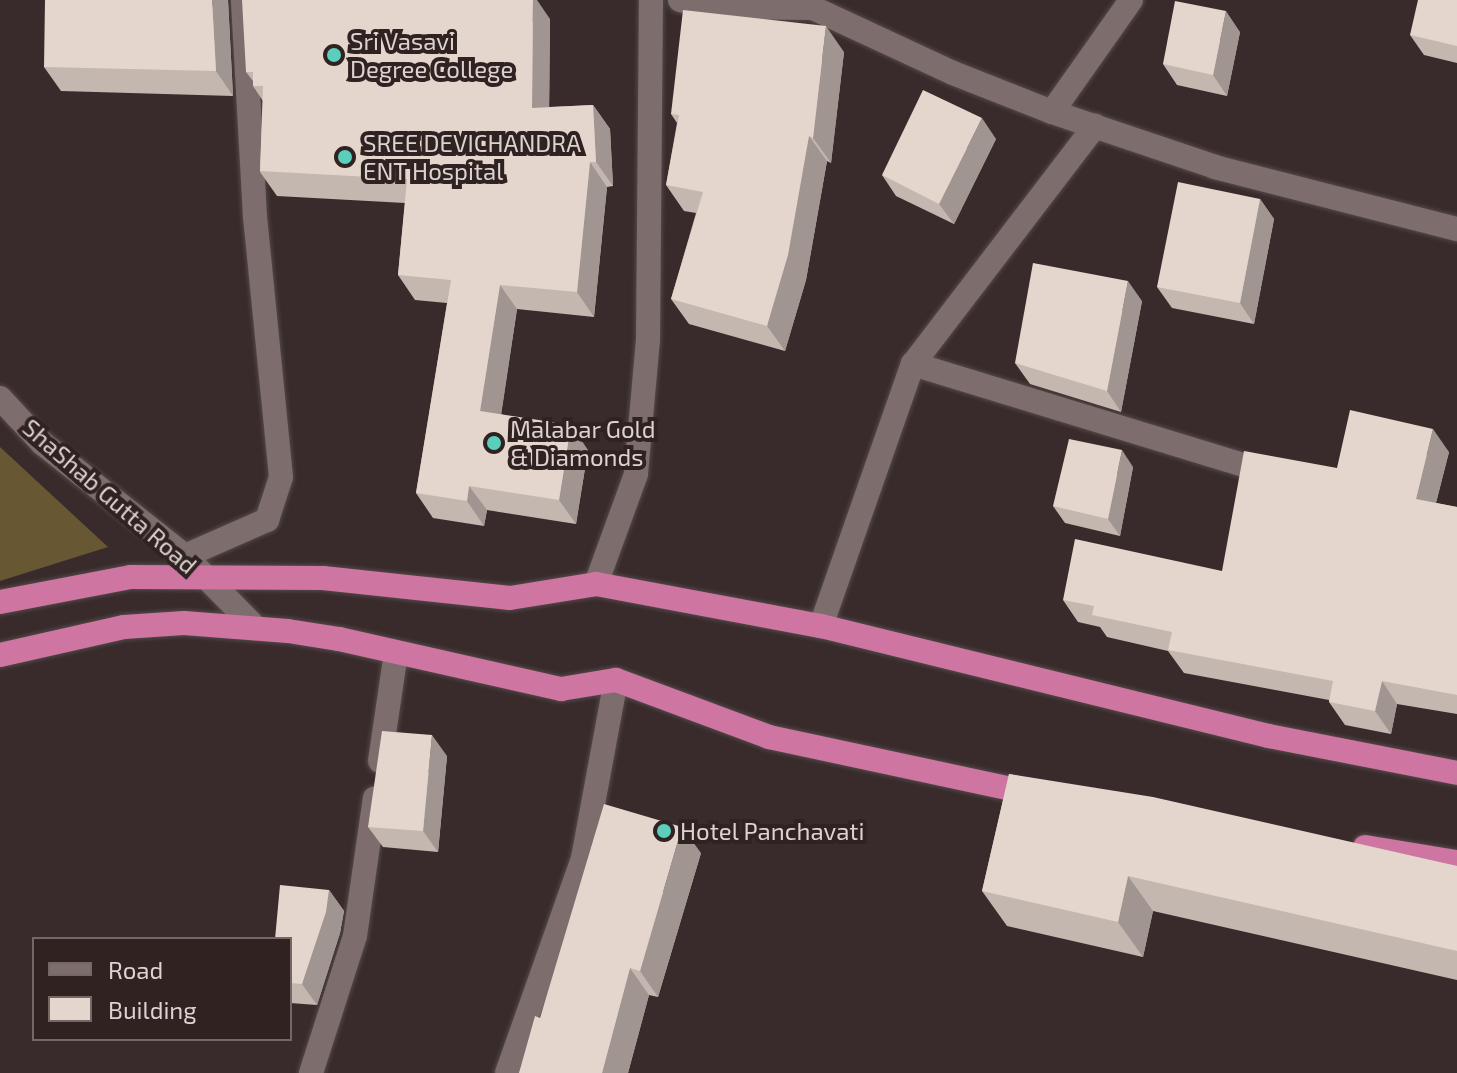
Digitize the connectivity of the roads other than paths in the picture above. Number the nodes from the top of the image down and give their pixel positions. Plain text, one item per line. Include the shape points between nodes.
1 (243, 0) edge
2 (651, 0) edge
3 (680, 0) edge
4 (1131, 0) edge
5 (816, 4) edge
6 (1052, 112) junction
7 (1095, 126) junction
8 (1457, 229) edge
9 (913, 364) junction
10 (0, 398) edge
11 (1243, 465) edge
12 (185, 556) junction
13 (201, 575) junction
14 (596, 584) junction
15 (0, 602) edge
16 (821, 626) junction
17 (256, 628) junction
18 (396, 653) junction
19 (0, 655) edge
20 (616, 680) junction
21 (1457, 773) edge
22 (1058, 798) edge
23 (1334, 842) edge
24 (1457, 862) edge
25 (311, 1073) edge
26 (507, 1073) edge

1 - 12 street via 255,217 281,477 267,520
2 - 14 street via 648,340 636,474
3 - 5 street via 711,7
4 - 6 street
5 - 6 street via 953,73
6 - 7 street
7 - 8 street via 1215,167
7 - 9 street
9 - 11 street
9 - 16 street
10 - 12 street, ShaShab Gutta Road via 42,443
12 - 13 street, ShaShab Gutta Road
13 - 14 highway via 323,578 510,598
13 - 15 highway via 131,577
13 - 17 street, ShaShab Gutta Road
14 - 16 highway
16 - 21 highway via 1269,736
17 - 18 highway
17 - 19 highway via 184,623 124,627
18 - 20 highway via 561,689
18 - 25 street via 355,936
20 - 22 highway via 769,737
20 - 26 street via 583,858
23 - 24 highway

